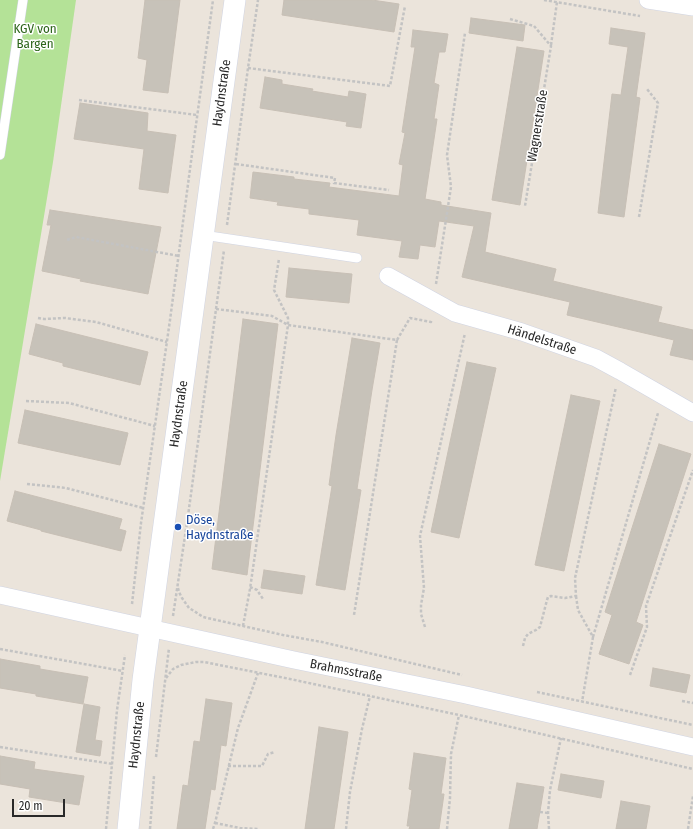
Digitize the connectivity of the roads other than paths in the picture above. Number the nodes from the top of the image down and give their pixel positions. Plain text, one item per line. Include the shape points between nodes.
1 (23, 0) edge
2 (235, 0) edge
3 (648, 0) edge
4 (693, 7) edge
5 (0, 155) edge
6 (203, 235) junction
7 (357, 258) dead end
8 (388, 276) dead end
9 (693, 412) edge
10 (0, 595) edge
11 (150, 629) junction
12 (693, 747) edge
13 (128, 829) edge

1 - 5 lane
2 - 6 street, Haydnstraße
3 - 4 street
6 - 7 lane
6 - 11 street, Haydnstraße
8 - 9 street, Händelstraße via 455,313 522,332 596,358
10 - 11 street, Brahmsstraße
11 - 12 street, Brahmsstraße
11 - 13 street, Haydnstraße

